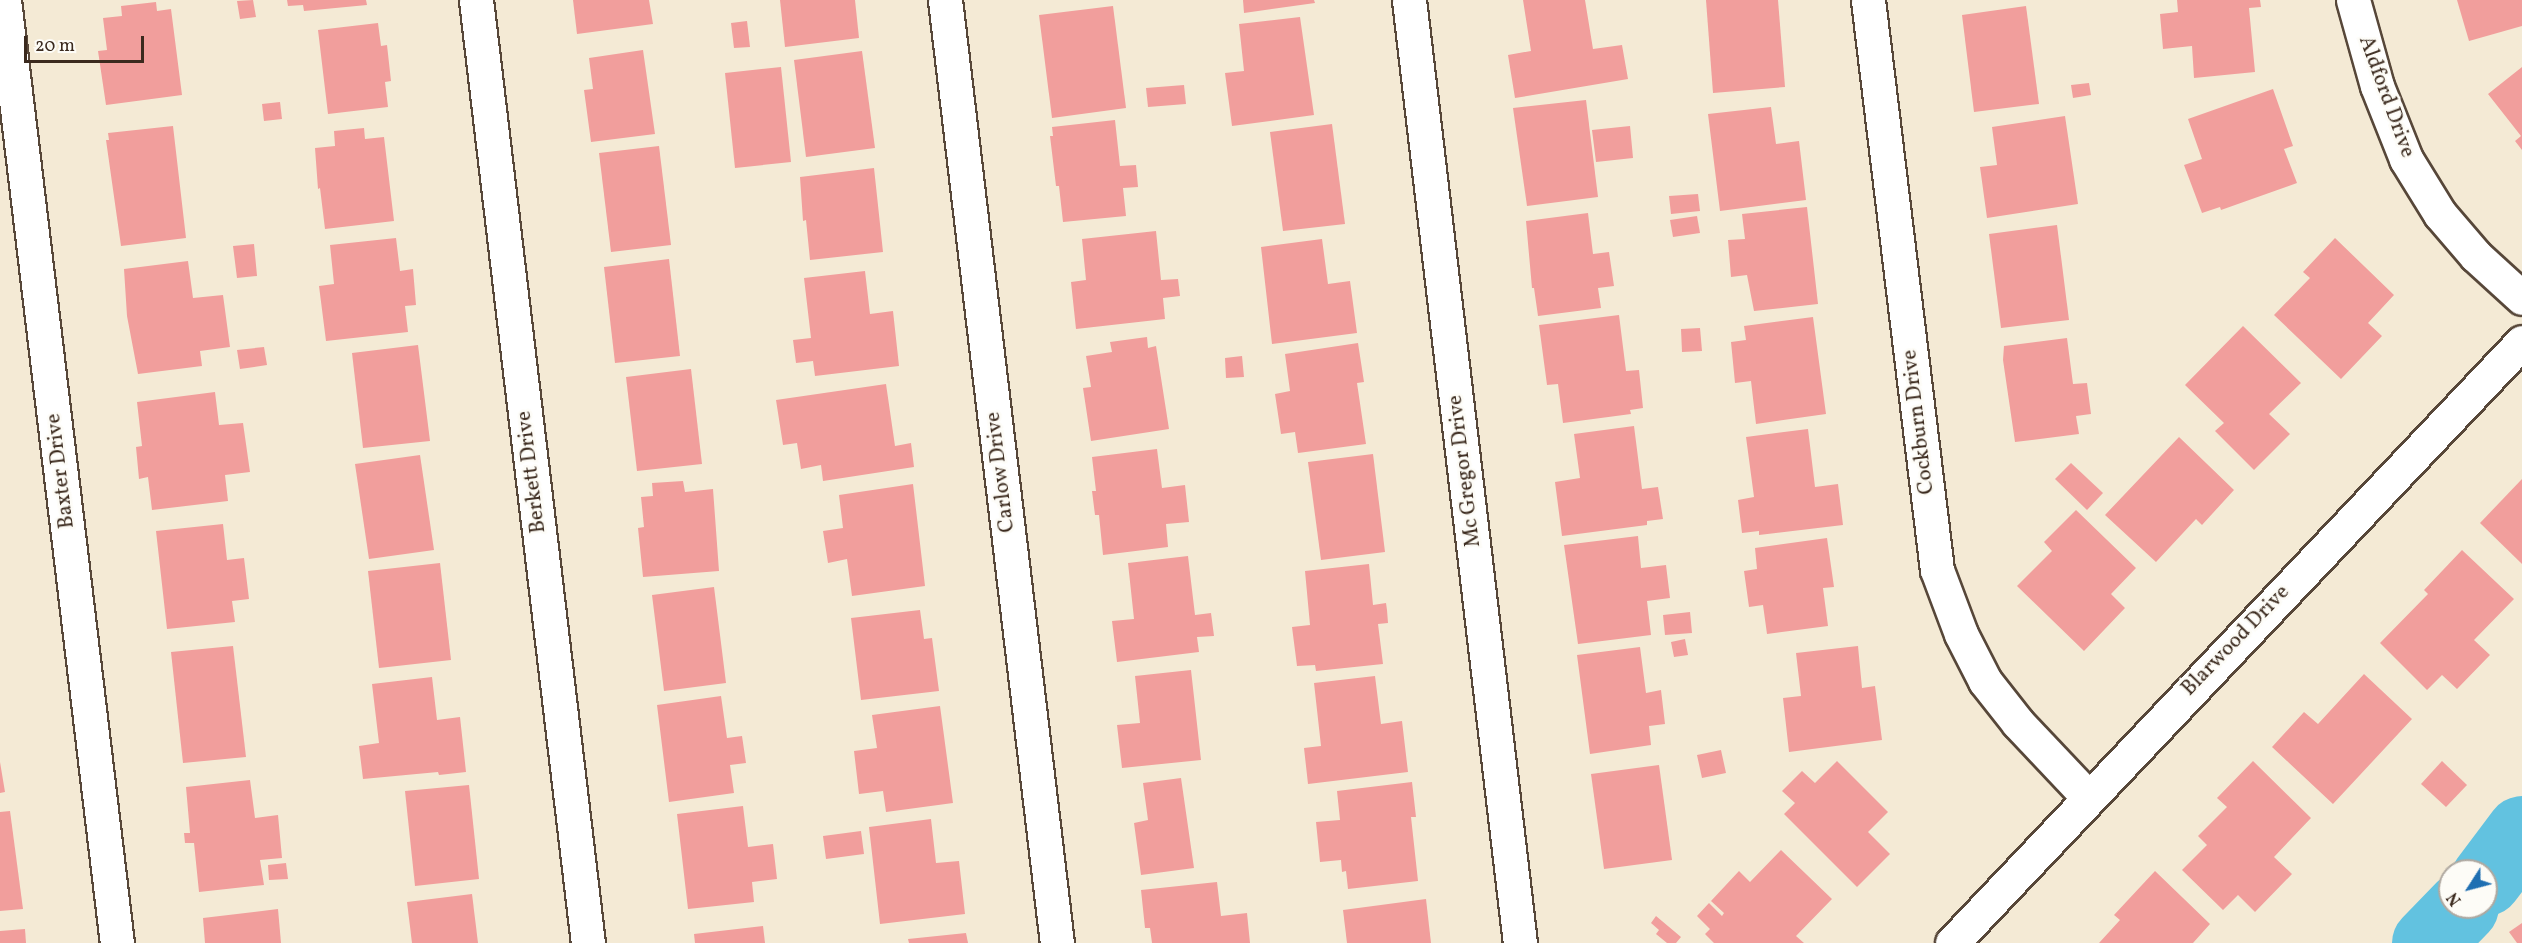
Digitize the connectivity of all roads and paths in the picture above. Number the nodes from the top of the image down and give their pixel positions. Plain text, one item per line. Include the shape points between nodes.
1 (4, 0) edge
2 (476, 0) edge
3 (945, 0) edge
4 (1409, 0) edge
5 (1868, 0) edge
6 (2353, 0) edge
7 (2522, 298) edge
8 (2522, 342) edge
9 (2088, 797) junction
10 (117, 943) edge
11 (588, 943) edge
12 (1057, 943) edge
13 (1520, 943) edge
14 (1952, 943) edge

1 - 10 street, Baxter Drive
2 - 11 street, Berkett Drive
3 - 12 street, Carlow Drive
4 - 13 street, Mc Gregor Drive
5 - 9 street, Cockburn Drive via 1937,570 1961,634 1985,681 2018,723
6 - 7 street, Aldford Drive via 2377,86 2406,159 2440,214 2476,256
8 - 9 street, Blarwood Drive
9 - 14 street, Blarwood Drive

